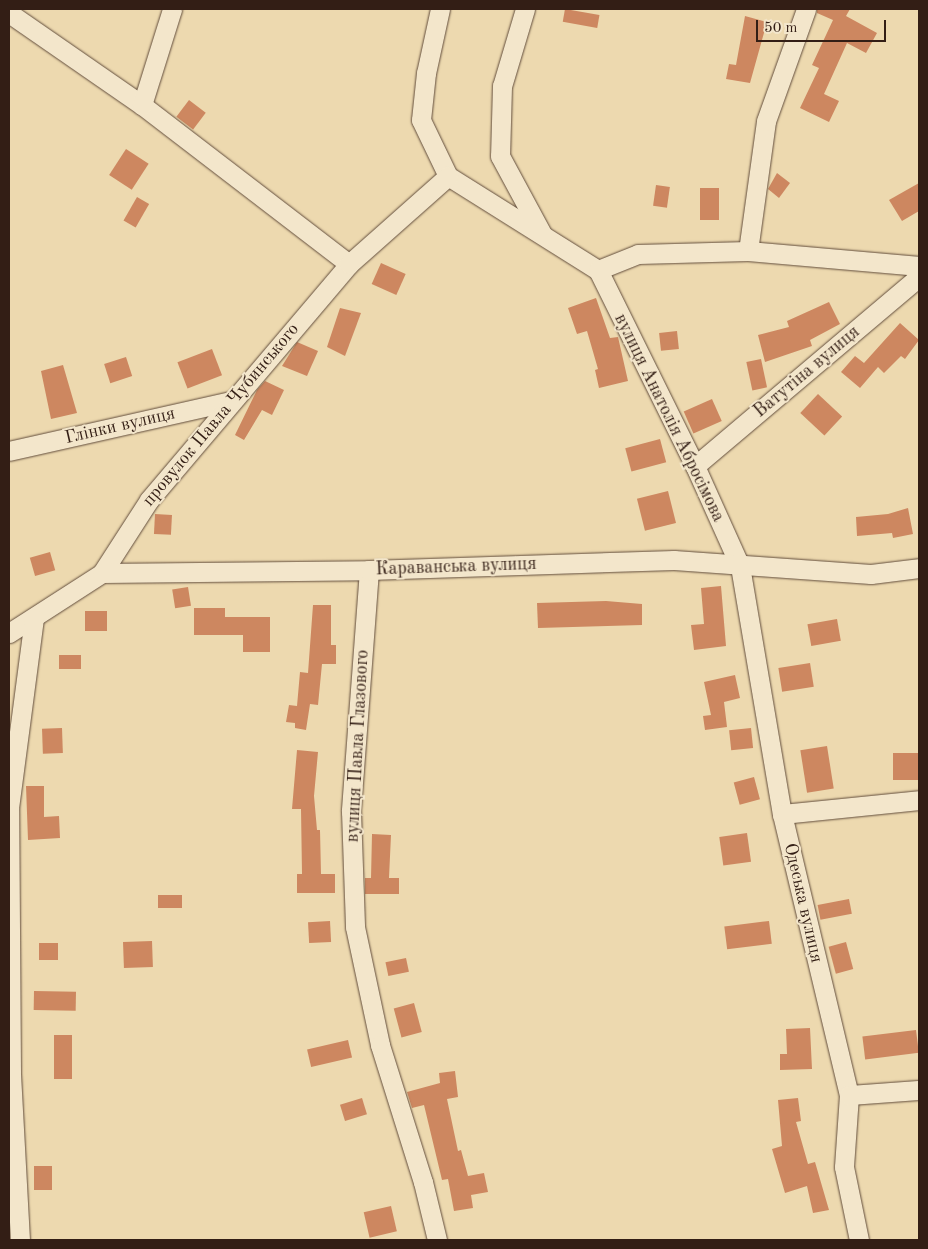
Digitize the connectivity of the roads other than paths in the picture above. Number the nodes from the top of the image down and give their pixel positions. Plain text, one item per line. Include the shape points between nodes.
1 (172, 9) edge
2 (440, 9) edge
3 (525, 9) edge
4 (806, 9) edge
5 (9, 13) edge
6 (142, 106) junction
7 (448, 176) junction
8 (542, 235) junction
9 (748, 251) junction
10 (349, 264) junction
11 (919, 266) edge
12 (598, 270) junction
13 (919, 277) edge
14 (231, 401) junction
15 (9, 451) edge
16 (695, 466) junction
17 (740, 566) junction
18 (919, 568) edge
19 (369, 570) junction
20 (102, 572) junction
21 (34, 619) junction
22 (9, 633) edge
23 (919, 800) edge
24 (782, 814) junction
25 (919, 1090) edge
26 (848, 1095) junction
27 (20, 1240) edge
28 (437, 1240) edge
29 (859, 1240) edge

1 - 6 street
2 - 7 street via 426,73 421,120
3 - 8 street via 502,86 500,156
4 - 9 street via 766,121
5 - 6 street
6 - 10 street
7 - 8 street
7 - 10 street, провулок Павла Чубинського
8 - 12 street
9 - 11 street
9 - 12 street via 638,254
10 - 14 street, провулок Павла Чубинського
12 - 16 street, вулиця Анатолія Абросімова
13 - 16 street, Ватутіна вулиця
14 - 15 street, Глінки вулиця
14 - 20 street, провулок Павла Чубинського via 149,500
16 - 17 street, вулиця Анатолія Абросімова
17 - 18 street, Караванська вулиця via 871,574
17 - 19 street, Караванська вулиця via 674,560
17 - 24 street, Одеська вулиця
19 - 20 street, Караванська вулиця
19 - 28 street, вулиця Павла Глазового via 351,811 355,927 380,1045 423,1182
20 - 21 street
21 - 22 street
21 - 27 street via 9,808 11,1072
23 - 24 street
24 - 26 street, Одеська вулиця
25 - 26 street
26 - 29 street, Одеська вулиця via 844,1167

